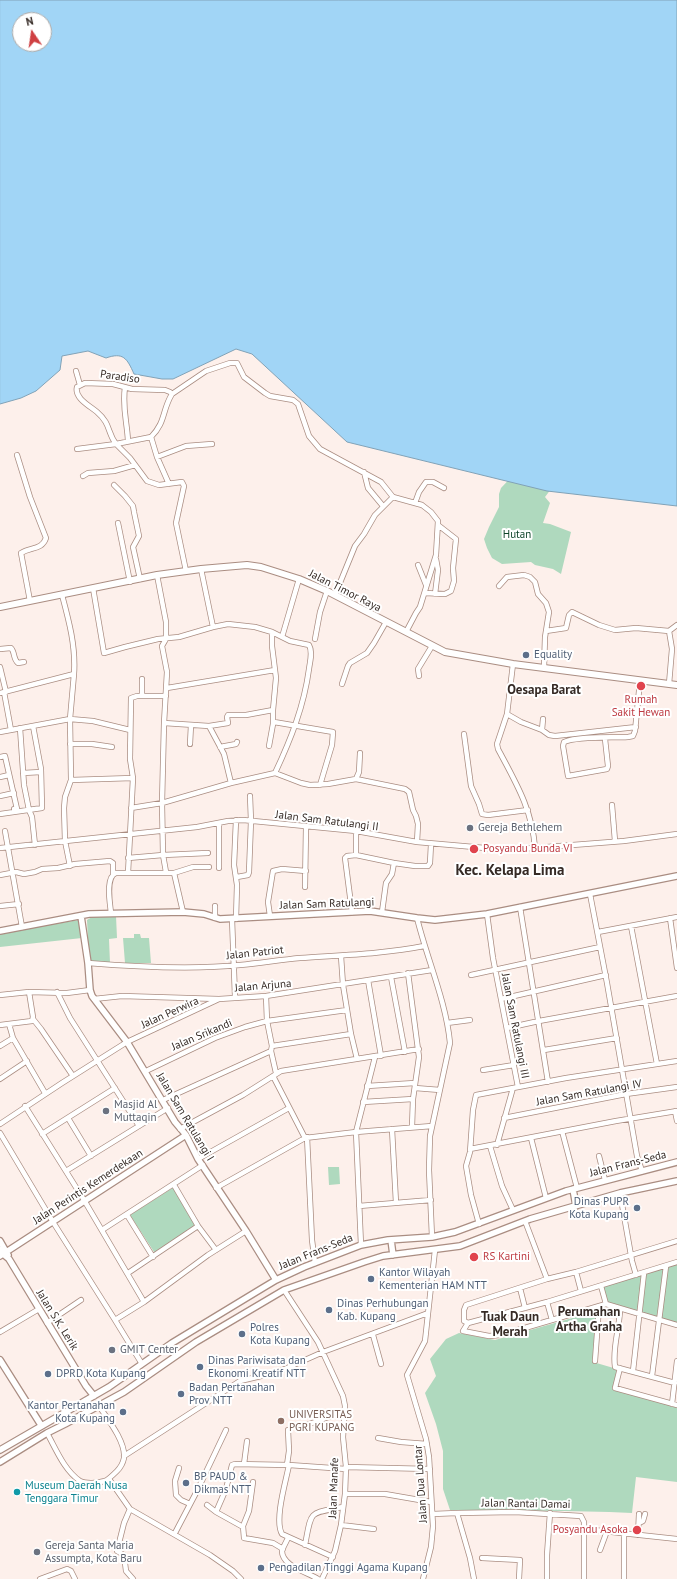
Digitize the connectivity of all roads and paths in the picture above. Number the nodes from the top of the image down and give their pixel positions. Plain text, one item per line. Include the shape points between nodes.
1 (76, 371) dead end
2 (80, 385) junction
3 (125, 387) junction
4 (172, 394) junction
5 (151, 437) junction
6 (128, 441) junction
7 (116, 444) junction
8 (212, 444) dead end
9 (77, 449) dead end
10 (17, 455) dead end
11 (157, 457) junction
12 (134, 465) junction
13 (364, 472) junction
14 (82, 476) dead end
15 (169, 484) junction
16 (114, 485) dead end
17 (444, 488) dead end
18 (393, 497) junction
19 (415, 502) junction
20 (383, 506) junction
21 (118, 523) dead end
22 (438, 525) junction
23 (436, 555) junction
24 (418, 566) dead end
25 (201, 569) junction
26 (186, 570) junction
27 (157, 575) junction
28 (140, 579) junction
29 (299, 579) junction
30 (130, 582) junction
31 (427, 586) junction
32 (499, 586) dead end
33 (93, 588) junction
34 (328, 592) junction
35 (425, 593) junction
36 (435, 594) junction
37 (62, 595) junction
38 (335, 595) junction
39 (30, 601) junction
40 (0, 607) edge
41 (386, 622) junction
42 (677, 625) edge
43 (213, 627) junction
44 (546, 631) junction
45 (669, 631) junction
46 (272, 632) junction
47 (406, 632) junction
48 (282, 637) junction
49 (166, 639) junction
50 (315, 639) dead end
51 (432, 646) junction
52 (0, 649) edge
53 (24, 662) dead end
54 (513, 664) junction
55 (0, 667) edge
56 (544, 668) junction
57 (275, 670) junction
58 (74, 674) junction
59 (419, 676) dead end
60 (142, 678) dead end
61 (640, 681) junction
62 (342, 684) dead end
63 (669, 684) junction
64 (677, 685) edge
65 (166, 688) junction
66 (3, 692) edge
67 (142, 695) junction
68 (166, 696) junction
69 (273, 710) junction
70 (506, 714) junction
71 (70, 719) junction
72 (543, 719) dead end
73 (274, 722) junction
74 (164, 723) junction
75 (191, 725) junction
76 (295, 725) junction
77 (33, 726) junction
78 (209, 726) junction
79 (636, 727) junction
80 (20, 728) junction
81 (11, 730) junction
82 (130, 730) junction
83 (542, 730) junction
84 (0, 732) edge
85 (464, 734) dead end
86 (605, 739) junction
87 (237, 742) dead end
88 (70, 744) junction
89 (190, 744) dead end
90 (269, 746) dead end
91 (112, 747) dead end
92 (220, 747) junction
93 (360, 753) dead end
94 (0, 757) edge
95 (41, 772) junction
96 (23, 773) junction
97 (275, 773) junction
98 (9, 774) junction
99 (0, 776) edge
100 (133, 778) junction
101 (356, 779) junction
102 (71, 780) junction
103 (231, 783) junction
104 (320, 785) junction
105 (14, 793) junction
106 (0, 796) edge
107 (250, 796) dead end
108 (162, 803) junction
109 (612, 805) dead end
110 (131, 808) junction
111 (29, 810) junction
112 (528, 810) junction
113 (0, 813) edge
114 (236, 820) junction
115 (251, 821) junction
116 (219, 822) junction
117 (306, 827) junction
118 (163, 830) junction
119 (6, 831) dead end
120 (356, 831) junction
121 (129, 834) junction
122 (677, 834) edge
123 (65, 841) junction
124 (615, 841) junction
125 (417, 842) junction
126 (431, 844) junction
127 (35, 845) junction
128 (8, 847) junction
129 (0, 848) edge
130 (535, 848) junction
131 (208, 853) dead end
132 (162, 855) junction
133 (356, 855) junction
134 (128, 858) junction
135 (394, 863) junction
136 (70, 866) junction
137 (209, 866) dead end
138 (219, 868) dead end
139 (306, 871) junction
140 (166, 872) junction
141 (12, 873) junction
142 (128, 873) junction
143 (174, 873) junction
144 (113, 874) junction
145 (0, 875) edge
146 (677, 876) edge
147 (236, 877) junction
148 (305, 887) dead end
149 (590, 894) junction
150 (19, 904) junction
151 (0, 906) edge
152 (216, 906) dead end
153 (520, 907) junction
154 (183, 912) junction
155 (352, 912) junction
156 (382, 912) junction
157 (111, 913) junction
158 (487, 914) junction
159 (81, 916) junction
160 (270, 916) junction
161 (677, 917) edge
162 (215, 918) junction
163 (417, 918) junction
164 (670, 918) junction
165 (234, 919) junction
166 (631, 926) junction
167 (22, 927) junction
168 (0, 931) edge
169 (598, 932) junction
170 (424, 946) junction
171 (600, 947) junction
172 (341, 956) junction
173 (529, 962) junction
174 (88, 963) junction
175 (233, 965) junction
176 (677, 968) edge
177 (432, 970) junction
178 (496, 970) junction
179 (408, 973) junction
180 (471, 975) dead end
181 (606, 975) junction
182 (391, 977) junction
183 (368, 980) junction
184 (344, 985) junction
185 (90, 990) junction
186 (29, 992) junction
187 (57, 992) junction
188 (533, 992) junction
189 (0, 995) edge
190 (266, 996) junction
191 (677, 996) edge
192 (234, 997) junction
193 (94, 999) junction
194 (219, 999) junction
195 (501, 999) junction
196 (646, 1002) junction
197 (612, 1008) junction
198 (347, 1010) junction
199 (33, 1019) junction
200 (470, 1020) dead end
201 (267, 1021) junction
202 (539, 1021) junction
203 (447, 1023) junction
204 (9, 1024) junction
205 (0, 1025) edge
206 (507, 1028) junction
207 (351, 1034) junction
208 (12, 1038) junction
209 (617, 1038) junction
210 (127, 1042) junction
211 (0, 1046) edge
212 (271, 1049) junction
213 (419, 1049) junction
214 (544, 1050) junction
215 (405, 1052) junction
216 (381, 1056) junction
217 (375, 1057) junction
218 (356, 1059) junction
219 (27, 1061) junction
220 (98, 1061) junction
221 (677, 1061) edge
222 (514, 1064) junction
223 (657, 1064) junction
224 (623, 1069) junction
225 (483, 1070) dead end
226 (146, 1071) junction
227 (275, 1075) junction
228 (73, 1076) junction
229 (0, 1079) edge
230 (548, 1082) junction
231 (415, 1085) junction
232 (367, 1086) junction
233 (518, 1087) junction
234 (677, 1087) edge
235 (115, 1088) junction
236 (513, 1088) junction
237 (440, 1090) junction
238 (45, 1093) junction
239 (626, 1094) junction
240 (414, 1099) junction
241 (163, 1100) junction
242 (363, 1102) junction
243 (25, 1106) junction
244 (168, 1108) junction
245 (289, 1108) junction
246 (676, 1111) edge
247 (68, 1118) junction
248 (504, 1118) junction
249 (631, 1119) junction
250 (677, 1122) edge
251 (0, 1124) edge
252 (139, 1126) junction
253 (432, 1126) junction
254 (412, 1127) junction
255 (180, 1129) junction
256 (392, 1129) junction
257 (562, 1131) junction
258 (356, 1132) junction
259 (0, 1133) edge
260 (42, 1134) junction
261 (186, 1135) junction
262 (306, 1138) junction
263 (530, 1138) junction
264 (497, 1144) junction
265 (490, 1146) junction
266 (470, 1150) junction
267 (91, 1156) junction
268 (600, 1156) dead end
269 (198, 1159) junction
270 (677, 1162) edge
271 (203, 1165) junction
272 (642, 1171) junction
273 (66, 1172) junction
274 (605, 1180) junction
275 (677, 1180) edge
276 (174, 1185) junction
277 (216, 1188) junction
278 (575, 1188) junction
279 (620, 1193) junction
280 (546, 1198) junction
281 (84, 1200) junction
282 (431, 1200) junction
283 (396, 1203) junction
284 (359, 1206) junction
285 (576, 1206) junction
286 (513, 1210) junction
287 (127, 1215) junction
288 (525, 1221) junction
289 (53, 1222) junction
290 (479, 1224) junction
291 (198, 1226) junction
292 (102, 1230) junction
293 (246, 1230) junction
294 (432, 1237) junction
295 (391, 1240) junction
296 (0, 1241) edge
297 (677, 1241) edge
298 (361, 1245) junction
299 (216, 1250) junction
300 (435, 1250) junction
301 (2, 1253) edge
302 (631, 1254) junction
303 (393, 1255) junction
304 (153, 1257) junction
305 (677, 1262) edge
306 (315, 1263) junction
307 (666, 1266) junction
308 (576, 1272) junction
309 (128, 1273) junction
310 (644, 1273) junction
311 (636, 1275) junction
312 (546, 1279) junction
313 (276, 1280) junction
314 (601, 1286) junction
315 (520, 1288) junction
316 (284, 1290) junction
317 (581, 1291) junction
318 (81, 1300) dead end
319 (144, 1302) junction
320 (547, 1302) junction
321 (606, 1304) junction
322 (599, 1307) junction
323 (525, 1308) junction
324 (620, 1308) junction
325 (38, 1309) junction
326 (428, 1313) junction
327 (640, 1314) junction
328 (114, 1320) junction
329 (552, 1320) junction
330 (659, 1320) junction
331 (47, 1323) junction
332 (468, 1323) junction
333 (677, 1325) edge
334 (0, 1332) edge
335 (189, 1333) junction
336 (373, 1335) junction
337 (182, 1338) junction
338 (196, 1342) junction
339 (189, 1348) junction
340 (323, 1352) junction
341 (0, 1360) edge
342 (595, 1361) dead end
343 (677, 1361) edge
344 (142, 1364) junction
345 (381, 1364) dead end
346 (620, 1368) junction
347 (633, 1371) junction
348 (652, 1376) junction
349 (675, 1383) junction
350 (94, 1396) junction
351 (674, 1405) edge
352 (99, 1406) junction
353 (346, 1411) junction
354 (41, 1425) junction
355 (304, 1426) dead end
356 (226, 1430) dead end
357 (288, 1430) dead end
358 (47, 1433) junction
359 (378, 1438) dead end
360 (247, 1441) dead end
361 (427, 1444) junction
362 (0, 1450) edge
363 (124, 1456) junction
364 (0, 1462) edge
365 (244, 1464) junction
366 (288, 1465) junction
367 (180, 1468) dead end
368 (346, 1468) junction
369 (430, 1469) junction
370 (109, 1479) junction
371 (253, 1482) dead end
372 (345, 1494) junction
373 (431, 1502) junction
374 (190, 1504) junction
375 (207, 1505) dead end
376 (343, 1507) junction
377 (130, 1509) junction
378 (216, 1512) junction
379 (457, 1513) junction
380 (550, 1513) junction
381 (433, 1514) junction
382 (642, 1514) dead end
383 (341, 1525) junction
384 (243, 1528) junction
385 (374, 1529) dead end
386 (584, 1529) junction
387 (607, 1531) junction
388 (175, 1533) junction
389 (624, 1534) junction
390 (638, 1535) junction
391 (288, 1538) junction
392 (677, 1539) edge
393 (305, 1545) junction
394 (282, 1549) junction
395 (600, 1550) dead end
396 (333, 1557) junction
397 (482, 1558) dead end
398 (40, 1579) edge
399 (75, 1579) edge
400 (133, 1579) edge
401 (242, 1579) edge
402 (318, 1579) edge
403 (322, 1579) edge
404 (422, 1579) edge
405 (474, 1579) edge
406 (519, 1579) edge
407 (547, 1579) edge
408 (584, 1579) edge
409 (624, 1579) edge

1 - 2 street
2 - 3 street, Paradiso via 94,382
2 - 7 street via 76,389 81,399 104,419
3 - 4 street, Paradiso via 165,390
3 - 6 street via 124,409
4 - 5 street via 162,423
4 - 13 street via 206,372 235,362 244,377 265,393 293,400 298,404 309,436 320,449
5 - 6 street
5 - 11 street
6 - 7 street
7 - 9 street
7 - 12 street
8 - 11 street via 186,446
10 - 39 street via 46,538 39,547 21,553
11 - 15 street
12 - 14 street
12 - 15 street via 148,481 159,485
13 - 18 street via 381,482
13 - 20 street via 368,488
15 - 26 street via 180,481 183,484 176,523
16 - 28 street via 133,506 139,536 133,547
17 - 19 street via 433,482 426,482
18 - 19 street
18 - 20 street
19 - 22 street via 437,518
20 - 38 street via 355,546
21 - 30 street
22 - 23 street
22 - 36 street via 456,541 453,586 448,594
23 - 31 street
23 - 36 street via 438,566
24 - 31 street
25 - 26 highway, Jalan Timor Raya
25 - 29 highway, Jalan Timor Raya via 248,565
25 - 43 street
26 - 27 highway, Jalan Timor Raya
27 - 28 highway, Jalan Timor Raya
27 - 49 street via 166,622
28 - 30 highway, Jalan Timor Raya
29 - 34 highway, Jalan Timor Raya
29 - 48 street
30 - 33 highway, Jalan Timor Raya
31 - 35 street
32 - 44 street via 509,577 526,576 534,581 538,594 549,609
33 - 37 highway, Jalan Timor Raya
33 - 49 street via 104,654
34 - 38 highway, Jalan Timor Raya
34 - 50 street via 320,612
35 - 36 street
35 - 47 street
37 - 39 highway, Jalan Timor Raya
37 - 58 street via 73,644
38 - 41 highway, Jalan Timor Raya
39 - 40 highway, Jalan Timor Raya
41 - 47 highway, Jalan Timor Raya
41 - 62 street via 367,653 350,663
42 - 45 street
43 - 46 street via 235,624
43 - 49 street
44 - 45 street via 566,628 572,612 615,630 636,628
44 - 56 street
45 - 63 street via 672,649
46 - 48 street
46 - 57 street
47 - 51 highway, Jalan Timor Raya
48 - 76 street via 309,644 311,650 305,695
49 - 65 street via 162,646 167,666
51 - 54 highway, Jalan Timor Raya via 445,652
51 - 59 street via 418,668
52 - 53 street via 11,648 16,662
54 - 56 highway, Jalan Timor Raya
54 - 70 street
55 - 66 street
56 - 61 highway, Jalan Timor Raya
57 - 65 street
57 - 69 street
58 - 66 street
58 - 71 street
60 - 67 street
61 - 63 highway, Jalan Timor Raya
61 - 79 street
63 - 64 highway, Jalan Timor Raya
65 - 68 street
66 - 81 street
67 - 68 street
67 - 82 street via 131,698
68 - 74 street
69 - 73 street
69 - 78 street via 228,715 228,722
70 - 83 street
70 - 112 street via 497,746
71 - 77 street
71 - 82 street
71 - 88 street
72 - 83 street
73 - 76 street
73 - 90 street
74 - 75 street
74 - 108 street
75 - 78 street
75 - 89 street
76 - 97 street
76 - 104 street via 333,732 332,745
77 - 80 street
77 - 95 street
78 - 92 street
79 - 83 street via 555,736 548,735
79 - 86 street via 632,736
80 - 81 street
80 - 96 street
81 - 84 street
82 - 100 street
85 - 112 street via 471,786 482,814
86 - 86 street via 607,769 568,776 564,742
87 - 92 street
88 - 91 street
88 - 102 street
92 - 103 street
93 - 101 street
94 - 98 street via 5,756
95 - 96 street
95 - 111 street via 42,808
96 - 111 street
97 - 103 street
97 - 104 street via 301,783
98 - 99 street
98 - 105 street
100 - 102 street
100 - 110 street
101 - 104 street
101 - 125 street via 409,792 418,820
102 - 123 street via 65,801
103 - 108 street
105 - 106 street
105 - 113 street via 17,809
107 - 115 street
108 - 110 street
108 - 118 street
109 - 124 street
110 - 121 street
111 - 113 street
111 - 127 street
112 - 130 street
114 - 115 street, Jalan Sam Ratulangi II
114 - 116 street, Jalan Sam Ratulangi II
114 - 147 street
115 - 117 street, Jalan Sam Ratulangi II
115 - 147 street via 249,873
116 - 118 street, Jalan Sam Ratulangi II
116 - 138 street
117 - 120 street, Jalan Sam Ratulangi II
117 - 139 street
118 - 121 street, Jalan Sam Ratulangi II
118 - 132 street
119 - 128 street
120 - 125 street, Jalan Sam Ratulangi II
120 - 133 street
121 - 123 street, Jalan Sam Ratulangi II
121 - 134 street
122 - 124 street, Jalan Sam Ratulangi II
123 - 127 street, Jalan Sam Ratulangi II
123 - 136 street
124 - 130 street, Jalan Sam Ratulangi II
125 - 126 street, Jalan Sam Ratulangi II
126 - 130 street, Jalan Sam Ratulangi II via 508,850
126 - 135 street via 429,866
127 - 128 street, Jalan Sam Ratulangi II
128 - 129 street, Jalan Sam Ratulangi II
128 - 141 street
131 - 132 street
132 - 134 street
132 - 140 street
133 - 135 street
133 - 155 street via 345,858
134 - 142 street
135 - 156 street via 392,874 386,883
136 - 141 street
136 - 144 street via 110,861 113,863
137 - 143 street via 193,867
139 - 148 street
139 - 160 street via 273,871 268,902
140 - 142 street
140 - 143 street
141 - 145 street
141 - 150 street
142 - 144 street
143 - 154 street
144 - 157 street via 109,881
146 - 149 main road, Jalan Sam Ratulangi
147 - 165 street via 238,885
149 - 153 main road, Jalan Sam Ratulangi
149 - 169 street
150 - 151 street
150 - 167 street
152 - 162 street
153 - 158 main road, Jalan Sam Ratulangi
153 - 173 street
154 - 157 main road, Jalan Sam Ratulangi
154 - 162 main road, Jalan Sam Ratulangi
155 - 156 main road, Jalan Sam Ratulangi
155 - 160 main road, Jalan Sam Ratulangi
156 - 163 main road, Jalan Sam Ratulangi
157 - 159 main road, Jalan Sam Ratulangi
158 - 163 main road, Jalan Sam Ratulangi via 435,920
158 - 178 street, Jalan Sam Ratulangi III
159 - 167 main road, Jalan Sam Ratulangi
159 - 174 main road, Jalan Sam Ratulangi I
160 - 165 main road, Jalan Sam Ratulangi
161 - 164 street
162 - 165 main road, Jalan Sam Ratulangi
163 - 170 street
164 - 166 street
164 - 176 street
165 - 175 street
166 - 169 street
166 - 196 street
167 - 168 main road, Jalan Sam Ratulangi
169 - 171 street
170 - 172 street, Jalan Patriot
170 - 177 street
171 - 173 street
171 - 181 street
172 - 175 street, Jalan Patriot
172 - 184 street
173 - 178 street
173 - 188 street
174 - 175 street, Jalan Patriot via 183,967
174 - 185 main road, Jalan Sam Ratulangi I
175 - 192 street
177 - 179 street, Jalan Arjuna
177 - 203 street
178 - 180 street
178 - 195 street, Jalan Sam Ratulangi III
179 - 182 street, Jalan Arjuna
179 - 213 street
181 - 188 street
181 - 197 street
182 - 183 street, Jalan Arjuna
182 - 215 street
183 - 184 street, Jalan Arjuna
183 - 216 street
184 - 190 street, Jalan Arjuna
184 - 198 street
185 - 187 street
185 - 193 main road, Jalan Sam Ratulangi I
186 - 187 street
186 - 189 street
186 - 199 street
187 - 220 street via 70,1018
188 - 195 street
188 - 202 street
190 - 192 street, Jalan Arjuna
190 - 201 street
191 - 196 street
192 - 194 street, Jalan Arjuna
193 - 194 street, Jalan Arjuna via 122,996
193 - 210 main road, Jalan Sam Ratulangi I
194 - 210 street, Jalan Perwira
195 - 206 street, Jalan Sam Ratulangi III
196 - 197 street
196 - 223 street
197 - 202 street
197 - 209 street
198 - 201 street, Jalan Srikandi
198 - 207 street
199 - 204 street via 29,1022
199 - 228 street
200 - 203 street
201 - 212 street
201 - 226 street, Jalan Srikandi via 225,1034
202 - 206 street
202 - 214 street
203 - 237 street via 450,1046
204 - 205 street
204 - 208 street
206 - 222 street, Jalan Sam Ratulangi III
207 - 212 street
207 - 218 street
208 - 211 street
208 - 219 street
209 - 214 street
209 - 224 street
210 - 220 street, Jalan Perwira
210 - 226 main road, Jalan Sam Ratulangi I
212 - 227 street
212 - 241 street
213 - 215 street
213 - 231 street
214 - 230 street
215 - 216 street
216 - 217 street
217 - 218 street
217 - 232 street
218 - 227 street via 286,1069
219 - 229 street
219 - 238 street
220 - 228 street, Jalan Perwira
220 - 235 street
221 - 223 street
222 - 225 street
222 - 233 street, Jalan Sam Ratulangi III
223 - 224 street
224 - 230 street
224 - 239 street
226 - 241 main road, Jalan Sam Ratulangi I
227 - 245 street
227 - 255 street
228 - 238 street, Jalan Perwira
230 - 233 street
231 - 232 street
231 - 237 street
231 - 240 street
232 - 242 street
233 - 236 street, Jalan Sam Ratulangi III
234 - 239 street, Jalan Sam Ratulangi IV
235 - 247 street
235 - 252 street
236 - 248 street
236 - 266 street, Jalan Sam Ratulangi III via 476,1094
237 - 253 street
238 - 243 street, Jalan Perwira
239 - 248 street, Jalan Sam Ratulangi IV
239 - 249 street
240 - 242 street
240 - 254 street
241 - 244 main road, Jalan Sam Ratulangi I
242 - 258 street
243 - 251 street, Jalan Perwira
243 - 260 street
244 - 252 street
244 - 255 main road, Jalan Sam Ratulangi I
245 - 262 street
245 - 269 street
246 - 249 street
246 - 250 street
247 - 260 street
247 - 267 street
248 - 264 street
249 - 257 street
249 - 272 street
252 - 267 street
253 - 254 street
253 - 282 street via 429,1156
254 - 256 street
255 - 261 main road, Jalan Sam Ratulangi I
256 - 258 street
256 - 283 street
257 - 263 street
257 - 278 street
258 - 262 street
258 - 284 street
259 - 289 street
260 - 273 street
261 - 269 main road, Jalan Sam Ratulangi I
261 - 281 main road, Jalan Perintis Kemerdekaan
262 - 277 street
262 - 306 street
263 - 264 street
263 - 280 street
264 - 265 street
265 - 266 street
265 - 286 street via 502,1186
266 - 290 street, Jalan Sam Ratulangi III via 466,1166 467,1177
267 - 273 street
268 - 274 street
269 - 271 main road, Jalan Sam Ratulangi I
270 - 272 main road, Jalan Frans-Seda
271 - 276 street
271 - 277 main road, Jalan Sam Ratulangi I
272 - 274 main road, Jalan Frans-Seda
273 - 281 street
274 - 278 main road, Jalan Frans-Seda
275 - 279 main road
276 - 287 street
276 - 291 street
277 - 293 main road, Jalan Sam Ratulangi I
278 - 280 main road, Jalan Frans-Seda
278 - 285 main road
279 - 285 main road
279 - 302 street
280 - 286 main road, Jalan Frans-Seda
281 - 289 main road, Jalan Perintis Kemerdekaan
281 - 292 street
282 - 283 street
282 - 294 street
283 - 284 street
284 - 298 street
285 - 288 main road
286 - 290 main road, Jalan Frans-Seda
287 - 292 street
287 - 304 street
288 - 300 main road via 460,1246
288 - 312 street
289 - 301 main road, Jalan Perintis Kemerdekaan
289 - 328 street
290 - 294 main road, Jalan Frans-Seda
291 - 299 street
291 - 304 street
292 - 309 street
293 - 299 street
293 - 313 main road, Jalan Sam Ratulangi I
294 - 295 main road, Jalan Frans-Seda
295 - 298 main road, Jalan Frans-Seda
295 - 303 main road
296 - 301 main road
297 - 302 street
298 - 306 main road, Jalan Frans-Seda
299 - 319 street
300 - 303 main road
300 - 326 street, Jalan Dua Lontar
301 - 325 main road, Jalan S.K. Lerik via 9,1259
302 - 308 street
302 - 311 street
303 - 316 main road via 364,1262
304 - 309 street
305 - 307 street
306 - 313 main road, Jalan Frans-Seda
307 - 310 street
307 - 330 street
308 - 312 street
308 - 317 street
309 - 319 street
310 - 311 street
310 - 327 street
311 - 314 street
312 - 315 street
313 - 335 main road, Jalan Frans-Seda
314 - 317 street
314 - 321 street
315 - 323 street
315 - 332 street via 466,1305 464,1321
316 - 338 main road
316 - 340 street, Jalan Manafe
317 - 320 street
318 - 331 street
319 - 328 street
320 - 323 street
320 - 329 street
321 - 322 street
321 - 324 street
322 - 329 street
322 - 342 street
323 - 332 street
324 - 327 street
324 - 346 street via 614,1358 615,1366
325 - 331 main road, Jalan S.K. Lerik
325 - 334 street
326 - 336 street
326 - 361 street, Jalan Dua Lontar via 425,1341 407,1375
327 - 330 street
327 - 347 street
328 - 344 street
329 - 332 street via 489,1336 463,1331
330 - 333 street
330 - 348 street
331 - 350 main road, Jalan S.K. Lerik
335 - 337 main road, Jalan Frans-Seda
335 - 338 main road via 190,1340
336 - 340 street
336 - 345 street
337 - 339 main road
337 - 344 main road, Jalan Frans-Seda
338 - 339 main road
339 - 352 main road
340 - 353 street, Jalan Manafe via 343,1396
340 - 363 street via 278,1372 235,1384
341 - 354 main road
343 - 349 street
344 - 350 main road, Jalan Frans-Seda
346 - 347 street
346 - 351 street via 614,1388
347 - 348 street
348 - 349 street
349 - 351 street
350 - 354 main road, Jalan Frans-Seda
352 - 358 main road
352 - 363 street via 119,1439
353 - 355 street
353 - 368 street, Jalan Manafe via 343,1437
354 - 362 main road, Jalan Frans-Seda
356 - 374 street
357 - 366 street
358 - 364 main road
358 - 370 street via 70,1471 80,1480 91,1483
359 - 361 street
360 - 365 street
361 - 369 street, Jalan Dua Lontar
363 - 370 street via 120,1467
365 - 366 street
365 - 378 street via 232,1465 226,1489
366 - 368 street
366 - 391 street via 280,1526 282,1534
367 - 374 street via 175,1481 176,1495
368 - 369 street
368 - 372 street, Jalan Manafe
369 - 373 street, Jalan Dua Lontar
370 - 377 street
371 - 384 street via 249,1511
372 - 373 street via 384,1494
372 - 376 street, Jalan Manafe
373 - 381 street, Jalan Dua Lontar
374 - 388 street
375 - 378 street
376 - 383 street, Jalan Manafe
376 - 393 street via 313,1514
377 - 388 street
377 - 400 street via 117,1551 124,1555 127,1572
378 - 384 street
379 - 380 street, Jalan Rantai Damai
379 - 381 street, Jalan Rantai Damai
379 - 405 street
380 - 386 street, Jalan Rantai Damai via 581,1516
380 - 407 street
381 - 404 street, Jalan Dua Lontar via 431,1547
382 - 390 street via 643,1521 639,1523
383 - 385 street
383 - 396 street, Jalan Manafe
384 - 394 street via 244,1538 272,1544
386 - 387 street
386 - 408 street
387 - 389 street
387 - 395 street
388 - 401 street
389 - 390 street
389 - 409 street
390 - 392 street
391 - 393 street
391 - 394 street
393 - 396 street
394 - 402 street via 286,1562
396 - 403 street, Jalan Manafe
397 - 406 street via 520,1560
398 - 399 street via 64,1569 71,1571

